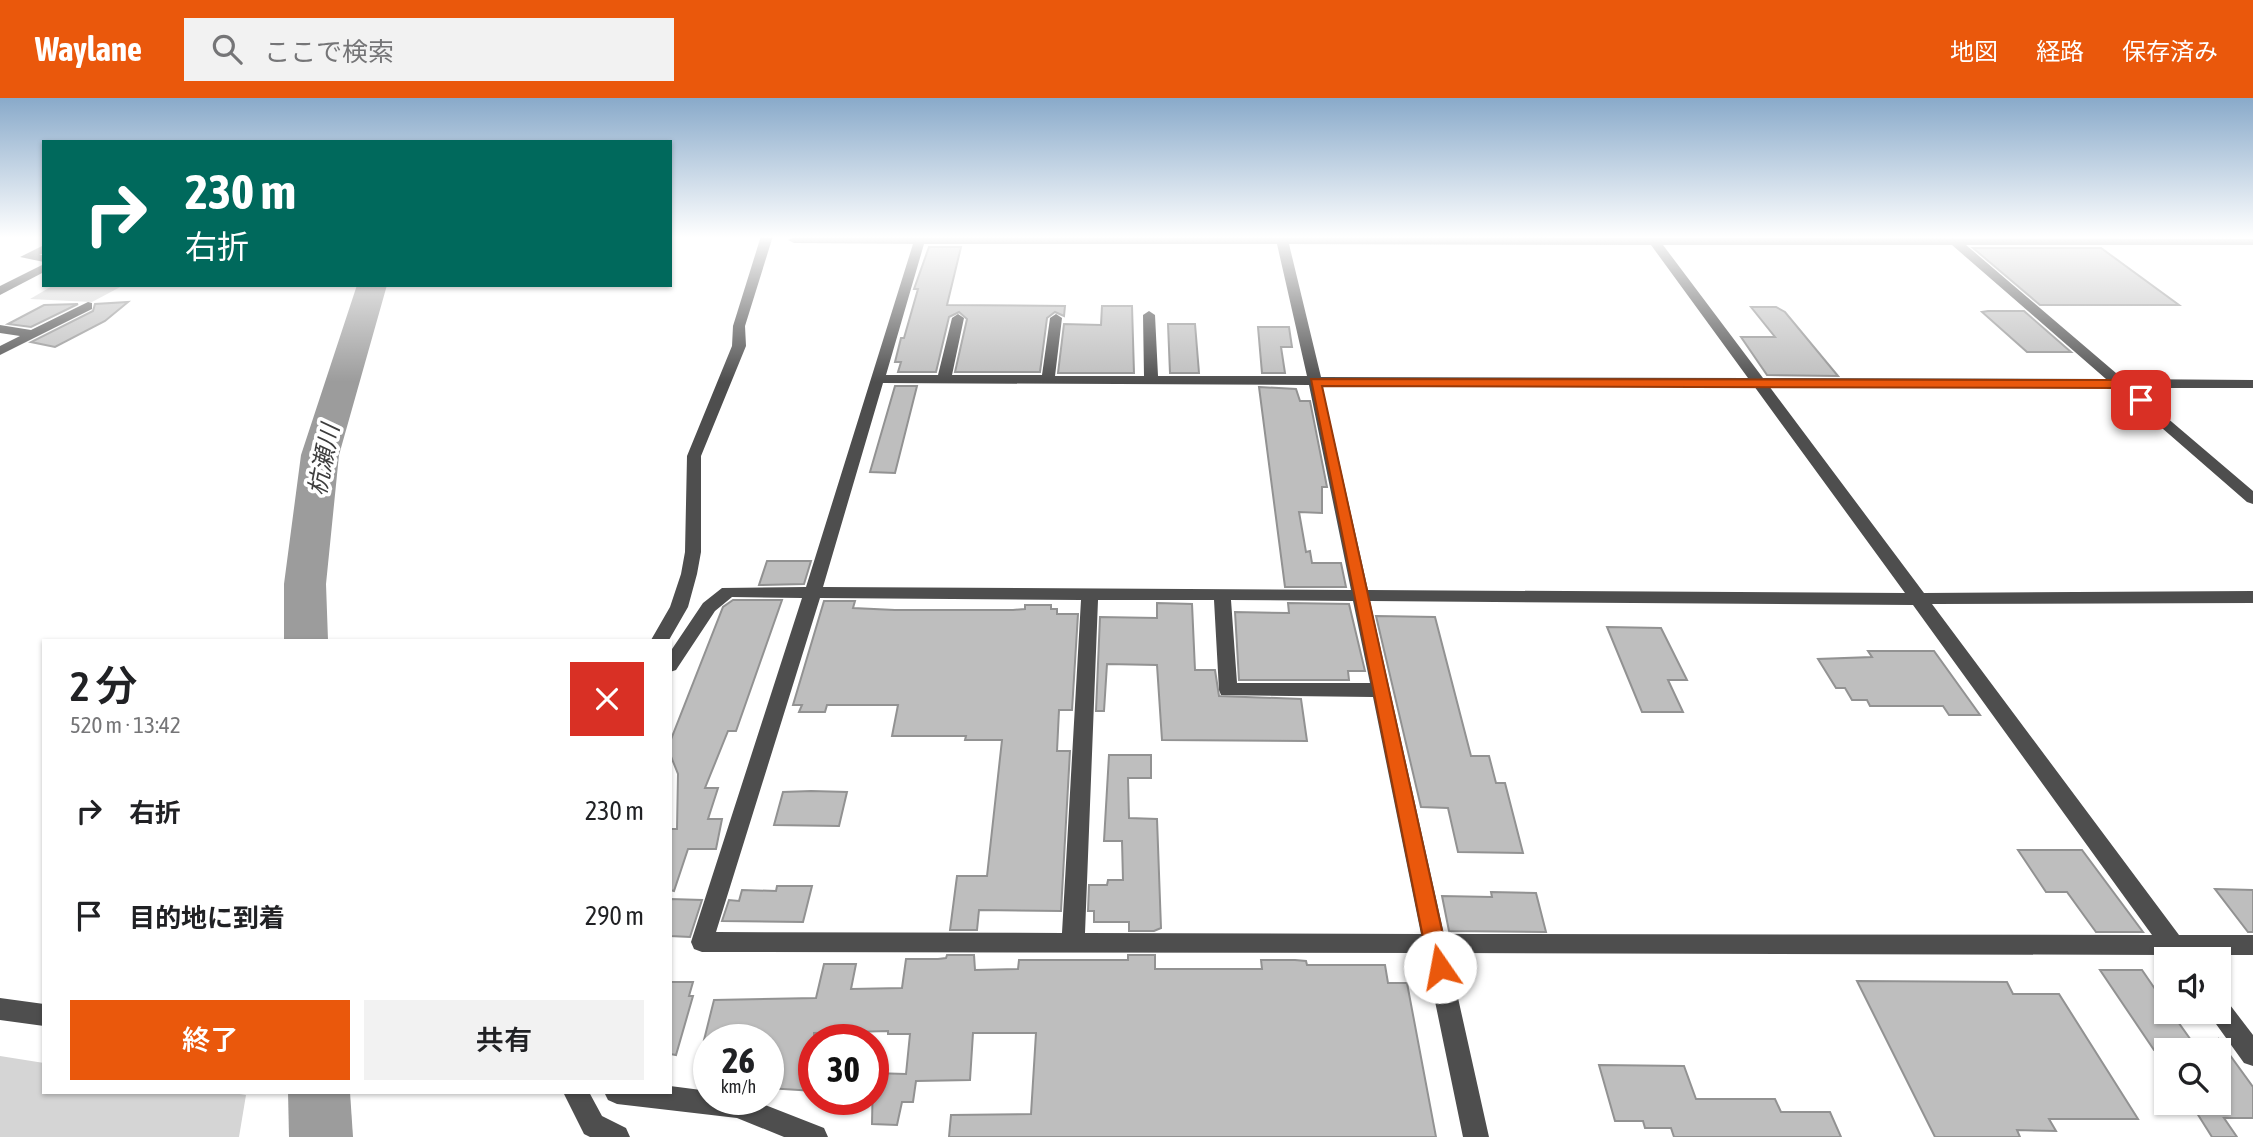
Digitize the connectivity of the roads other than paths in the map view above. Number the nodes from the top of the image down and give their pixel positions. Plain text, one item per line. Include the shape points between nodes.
1 (752, 284) edge
2 (906, 284) edge
3 (1292, 284) edge
4 (1687, 284) edge
5 (2005, 284) edge
6 (88, 306) dead end
7 (1149, 315) dead end
8 (958, 318) dead end
9 (1056, 318) dead end
10 (0, 329) edge
11 (33, 334) junction
12 (0, 351) edge
13 (878, 379) junction
14 (944, 380) junction
15 (1048, 380) junction
16 (1151, 381) junction
17 (1315, 382) junction
18 (1760, 383) junction
19 (2122, 384) junction
20 (2253, 384) edge
21 (2253, 499) edge
22 (812, 593) junction
23 (1090, 594) junction
24 (1222, 595) junction
25 (1360, 596) junction
26 (2253, 597) edge
27 (1920, 599) junction
28 (661, 639) edge
29 (672, 663) edge
30 (1380, 690) junction
31 (1073, 942) junction
32 (1434, 943) junction
33 (2253, 945) edge
34 (2173, 947) edge
35 (2231, 947) edge
36 (2154, 952) edge
37 (0, 1010) edge
38 (42, 1015) edge
39 (2230, 1024) edge
40 (2253, 1055) edge
41 (577, 1094) edge
42 (635, 1094) edge
43 (620, 1136) edge
44 (815, 1137) edge
45 (1476, 1137) edge

1 - 28 street via 739,326 739,346 694,456 689,574
2 - 13 street
3 - 17 street
4 - 18 street
5 - 19 street
6 - 11 street
7 - 16 street
8 - 14 street
9 - 15 street
10 - 11 street
11 - 12 street
13 - 14 street
13 - 22 street
14 - 15 street
15 - 16 street
16 - 17 street
17 - 18 street
17 - 25 street
18 - 19 street
18 - 27 street
19 - 20 street
19 - 21 street
22 - 23 street
22 - 29 street via 728,592 709,607
22 - 31 street via 702,942
23 - 24 street
23 - 31 street
24 - 25 street
24 - 30 street via 1228,690
25 - 27 street
25 - 30 street
26 - 27 street
27 - 34 street
30 - 32 street
31 - 32 street
32 - 36 street
32 - 45 street
33 - 35 street
37 - 38 street
39 - 40 street
41 - 43 street via 593,1125
42 - 44 street via 737,1105

